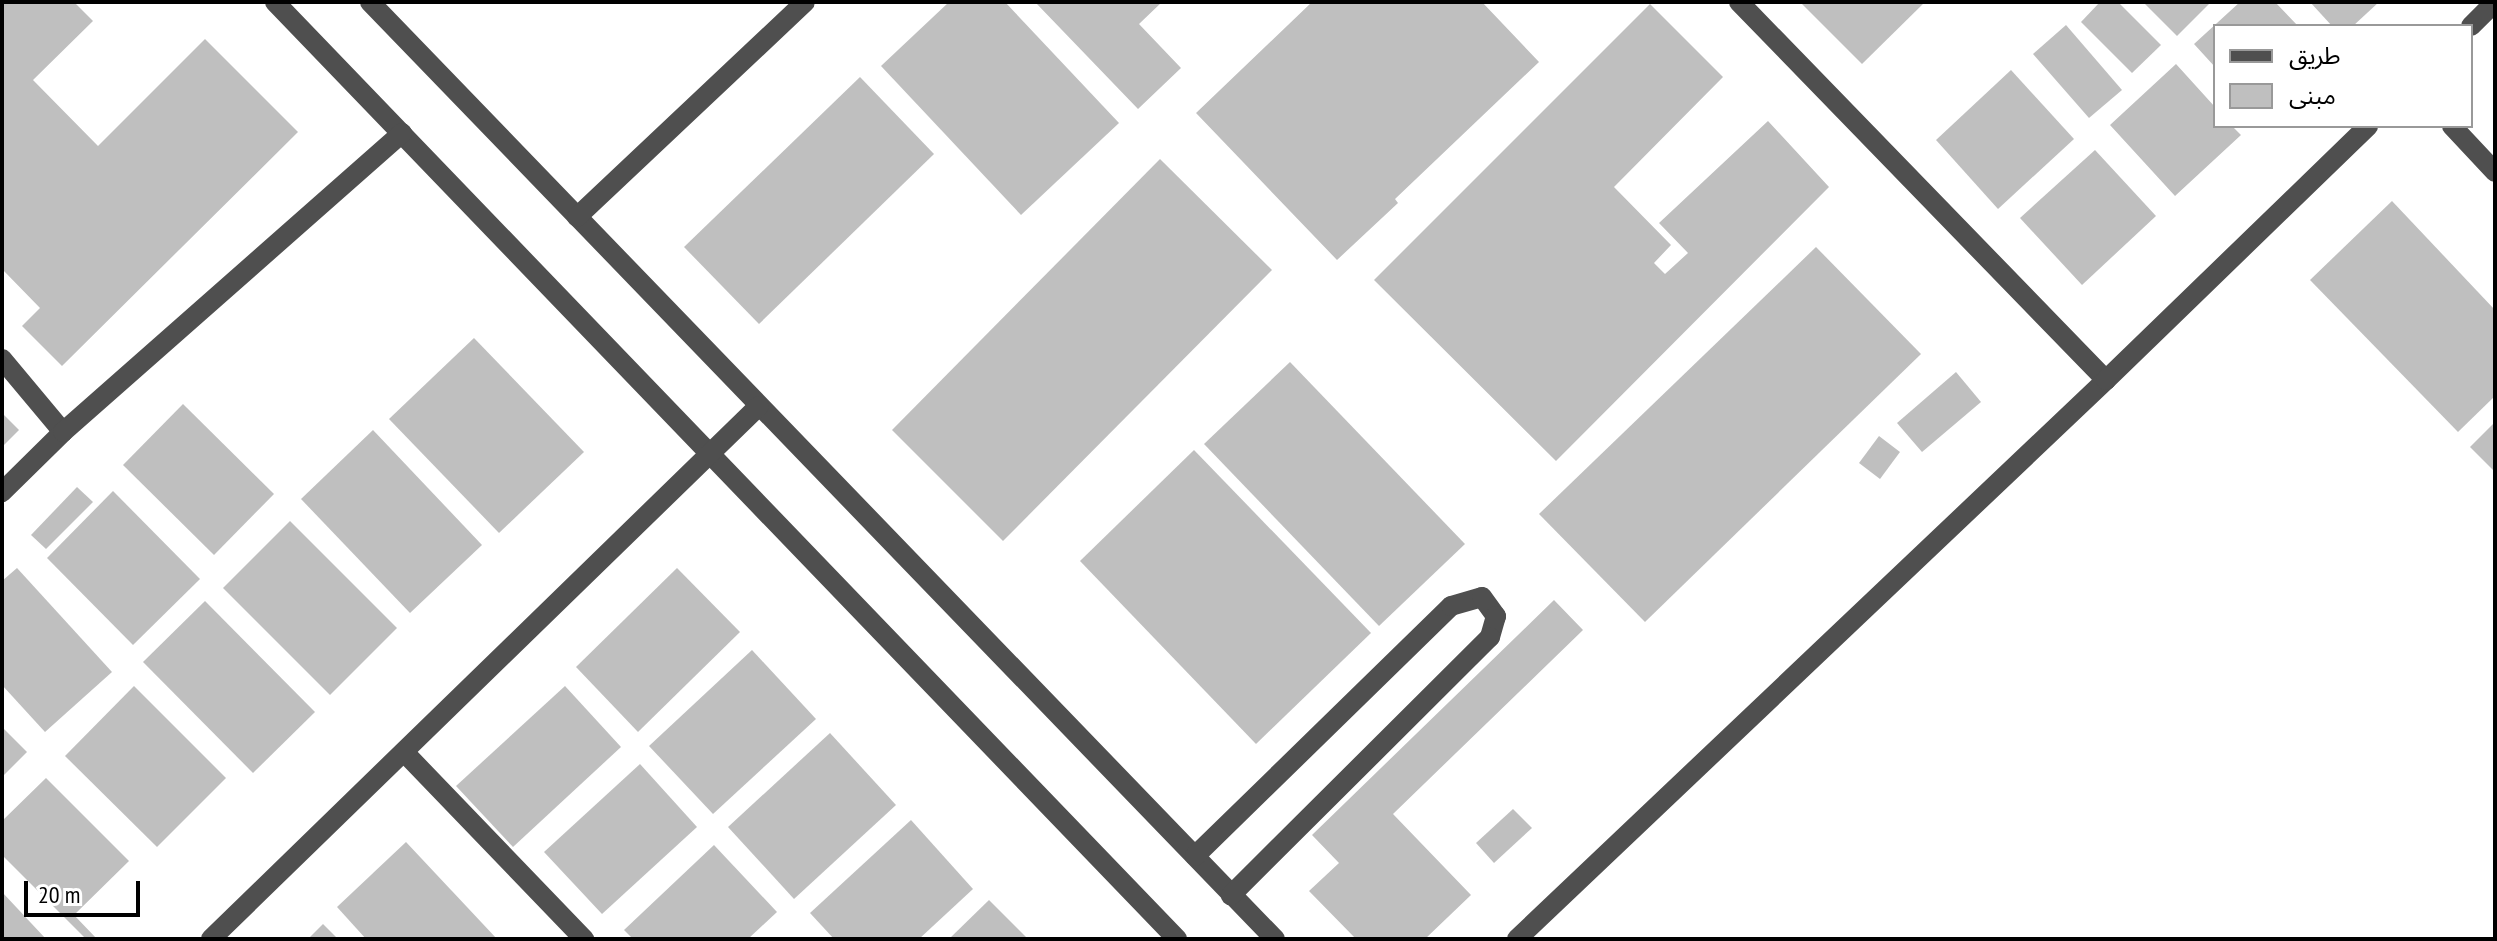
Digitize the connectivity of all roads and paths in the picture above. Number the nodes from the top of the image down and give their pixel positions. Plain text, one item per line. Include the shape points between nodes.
1 (275, 2) edge
2 (370, 2) edge
3 (805, 2) edge
4 (1739, 2) edge
5 (2495, 2) edge
6 (2473, 24) edge
7 (2366, 128) edge
8 (2454, 128) edge
9 (402, 133) junction
10 (2495, 172) edge
11 (577, 217) junction
12 (2, 359) edge
13 (2106, 380) junction
14 (759, 406) junction
15 (63, 432) junction
16 (708, 454) junction
17 (2, 492) edge
18 (404, 752) junction
19 (1195, 856) junction
20 (1231, 895) junction
21 (211, 939) edge
22 (584, 939) edge
23 (1177, 939) edge
24 (1275, 939) edge
25 (1517, 939) edge

1 - 9 street
2 - 11 street
3 - 11 street
4 - 13 street
5 - 6 street
7 - 13 street
8 - 10 street
9 - 15 street
9 - 16 street
11 - 14 street
12 - 15 street
13 - 25 street
14 - 16 street
14 - 19 street
15 - 17 street
16 - 18 street
16 - 23 street
18 - 21 street
18 - 22 street
19 - 20 street
19 - 20 street via 1451,606 1482,597 1496,616 1490,637
20 - 24 street

